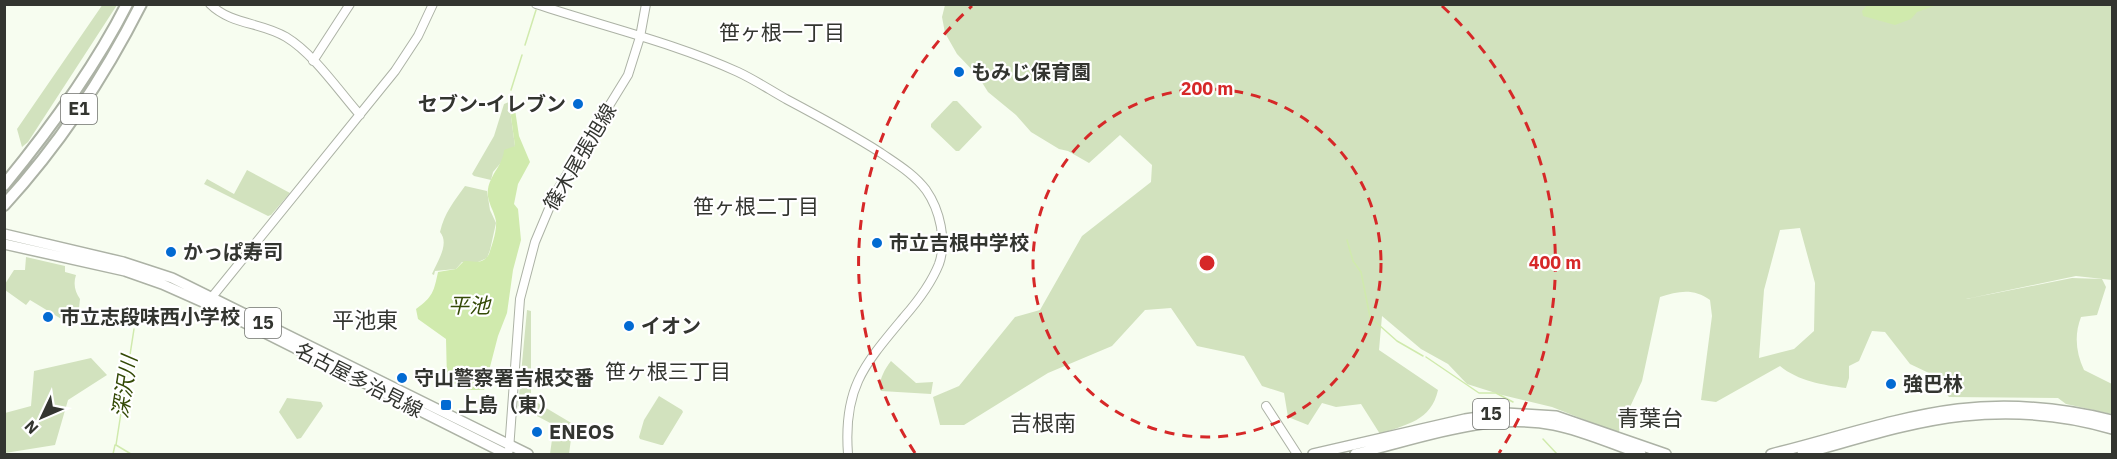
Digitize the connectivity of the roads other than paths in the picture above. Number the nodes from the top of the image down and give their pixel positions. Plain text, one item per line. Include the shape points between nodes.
1 (127, 4) edge
2 (141, 4) edge
3 (210, 4) edge
4 (350, 4) edge
5 (433, 4) edge
6 (536, 4) edge
7 (646, 4) edge
8 (640, 37) junction
9 (313, 61) junction
10 (360, 115) junction
11 (4, 185) edge
12 (4, 205) edge
13 (4, 234) edge
14 (4, 244) edge
15 (212, 297) junction
16 (1266, 406) dead end
17 (2112, 420) edge
18 (2112, 429) edge
19 (508, 452) edge
20 (528, 454) edge
21 (848, 454) edge
22 (1297, 454) edge
23 (1313, 454) edge
24 (1355, 454) edge
25 (1641, 454) edge
26 (1666, 454) edge
27 (1771, 454) edge
28 (1802, 454) edge

1 - 11 highway, E1 via 60,113
2 - 12 highway, E1 via 57,142
3 - 9 street via 219,13 285,36
4 - 9 street
5 - 10 street via 406,56
6 - 8 street
7 - 8 street, 篠木尾張旭線
8 - 19 street, 篠木尾張旭線 via 628,75 556,192 535,242 520,299
8 - 21 street via 739,72 840,128 911,173 927,191 939,214 940,262 919,300 861,372 848,414
9 - 10 street
10 - 15 street
13 - 15 main road, 名古屋多治見線 / 15 via 138,267
14 - 19 main road, 名古屋多治見線 / 15 via 111,267 162,284
15 - 19 main road, 名古屋多治見線 / 15
16 - 22 street
17 - 27 main road via 2026,407 1959,409 1921,415
18 - 28 main road via 2026,414 1962,416 1919,423
19 - 20 main road, 名古屋多治見線 / 15
23 - 26 main road, 15 via 1465,418 1506,413 1556,416
24 - 25 main road, 15 via 1472,425 1533,422 1571,429

